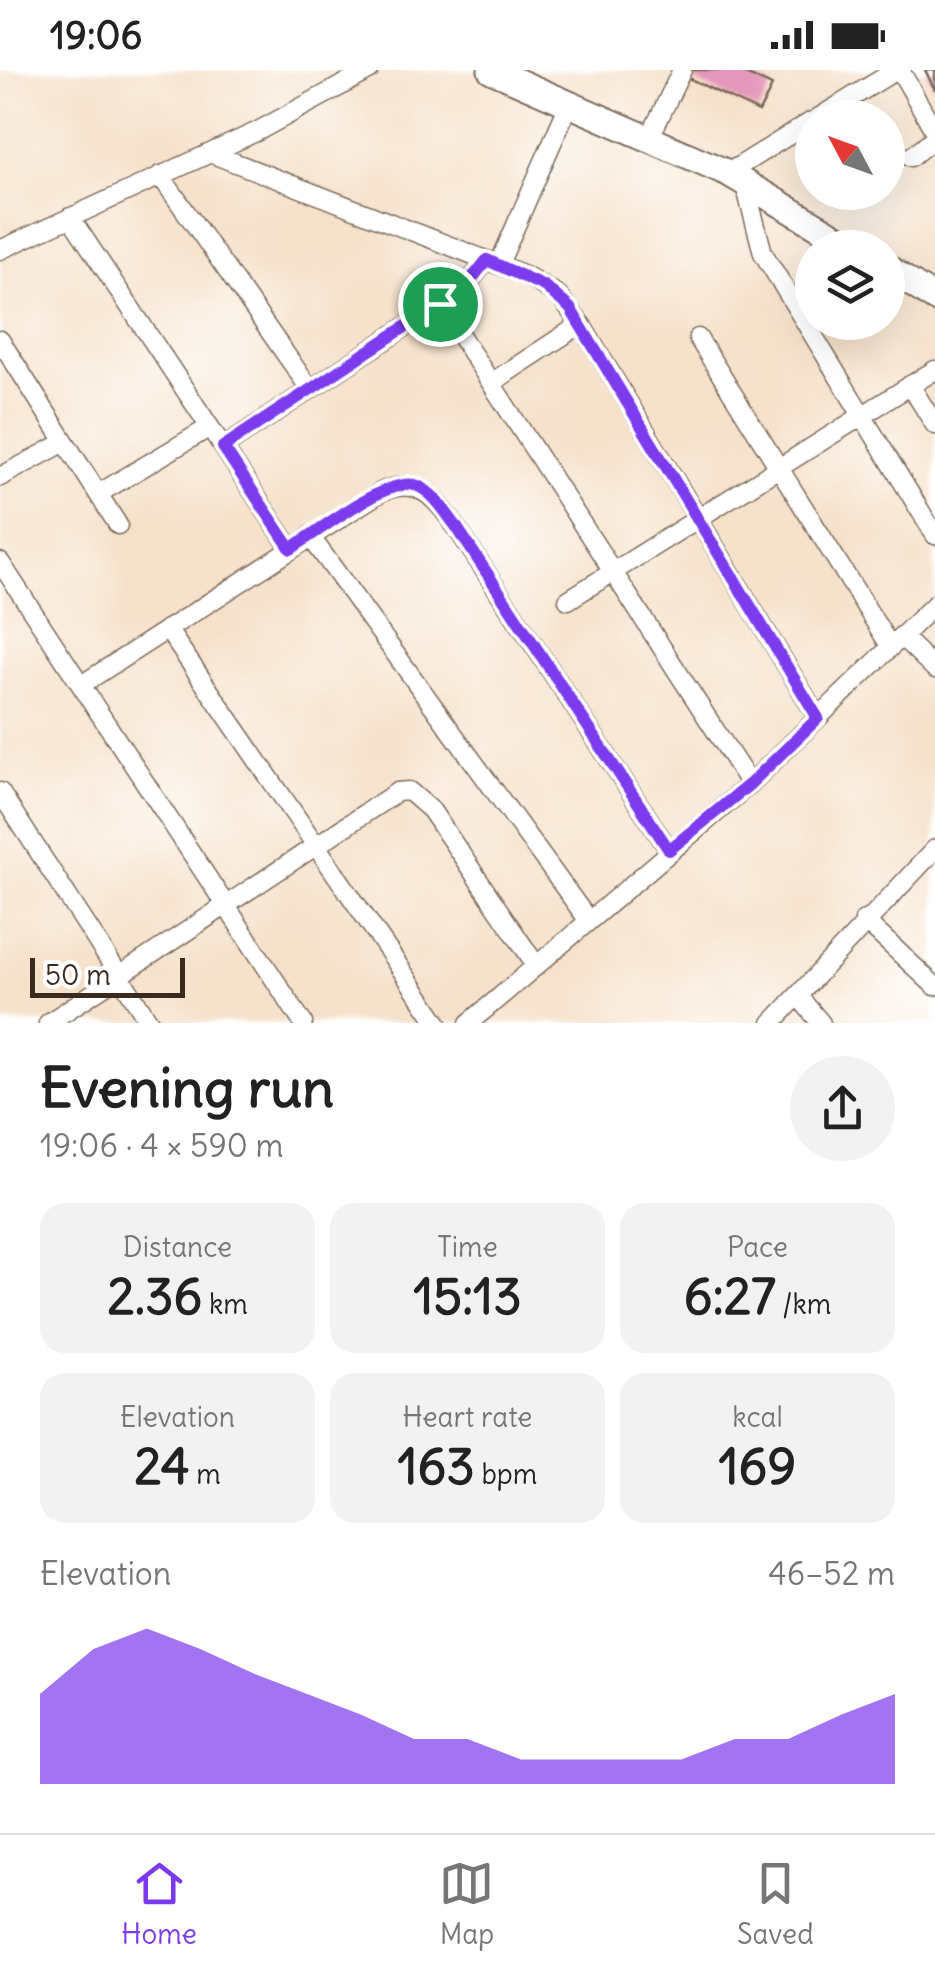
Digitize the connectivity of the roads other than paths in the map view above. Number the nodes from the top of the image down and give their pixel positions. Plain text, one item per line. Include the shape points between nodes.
1 (370, 70) edge
2 (490, 70) edge
3 (682, 70) edge
4 (898, 70) edge
5 (847, 100) edge
6 (569, 104) junction
7 (795, 134) edge
8 (649, 139) junction
9 (928, 146) edge
10 (210, 153) junction
11 (160, 175) junction
12 (736, 177) junction
13 (70, 217) junction
14 (825, 230) edge
15 (0, 250) edge
16 (493, 262) junction
17 (905, 279) edge
18 (935, 299) edge
19 (440, 304) junction
20 (581, 324) junction
21 (698, 338) dead end
22 (0, 340) edge
23 (935, 370) edge
24 (491, 383) junction
25 (910, 385) junction
26 (310, 389) junction
27 (862, 416) junction
28 (935, 425) edge
29 (210, 426) junction
30 (66, 442) junction
31 (223, 447) junction
32 (776, 469) junction
33 (0, 477) edge
34 (98, 494) junction
35 (697, 519) junction
36 (118, 526) dead end
37 (935, 535) edge
38 (310, 536) junction
39 (291, 549) junction
40 (0, 562) edge
41 (615, 571) junction
42 (568, 600) dead end
43 (935, 604) edge
44 (167, 629) junction
45 (896, 641) junction
46 (935, 669) edge
47 (81, 685) junction
48 (818, 718) junction
49 (750, 784) junction
50 (0, 792) edge
51 (318, 843) junction
52 (935, 849) edge
53 (669, 850) junction
54 (226, 906) junction
55 (588, 920) junction
56 (864, 920) junction
57 (536, 965) junction
58 (120, 977) junction
59 (935, 986) edge
60 (798, 996) junction
61 (48, 1023) edge
62 (150, 1023) edge
63 (304, 1023) edge
64 (438, 1023) edge
65 (469, 1023) edge
66 (772, 1023) edge
67 (821, 1023) edge

1 - 10 street
2 - 6 main road
3 - 8 street
4 - 5 street
4 - 9 street
6 - 8 main road
6 - 16 street
7 - 12 street
8 - 12 main road
10 - 11 street
10 - 16 street
11 - 13 street
11 - 26 street
12 - 14 main road
12 - 27 street via 763,254
13 - 15 street
13 - 29 street
16 - 19 street
16 - 20 street via 558,295
17 - 18 main road
19 - 24 street
19 - 26 street
20 - 24 street
20 - 35 street
21 - 32 street
22 - 30 street
23 - 25 street
24 - 41 street
25 - 27 street
25 - 28 street
26 - 31 street
27 - 32 street
27 - 37 street
29 - 31 street
29 - 34 street
30 - 33 street
30 - 34 street
31 - 39 street
32 - 35 street
32 - 45 street
34 - 36 street
35 - 41 street
35 - 48 street
38 - 39 street
38 - 53 street via 396,485 420,487 456,526
38 - 55 street
39 - 44 street
40 - 47 street
41 - 42 street
41 - 49 street
43 - 45 street
44 - 47 street
44 - 51 street
45 - 46 street
45 - 48 street
47 - 54 street
48 - 49 street
49 - 53 street
50 - 58 street
51 - 54 street
51 - 57 street via 385,798 409,791 431,810
51 - 64 street
52 - 56 street
53 - 55 street
54 - 58 street
54 - 63 street
55 - 57 street
56 - 59 street
56 - 60 street
57 - 65 street
58 - 61 street
58 - 62 street
60 - 66 street
60 - 67 street

